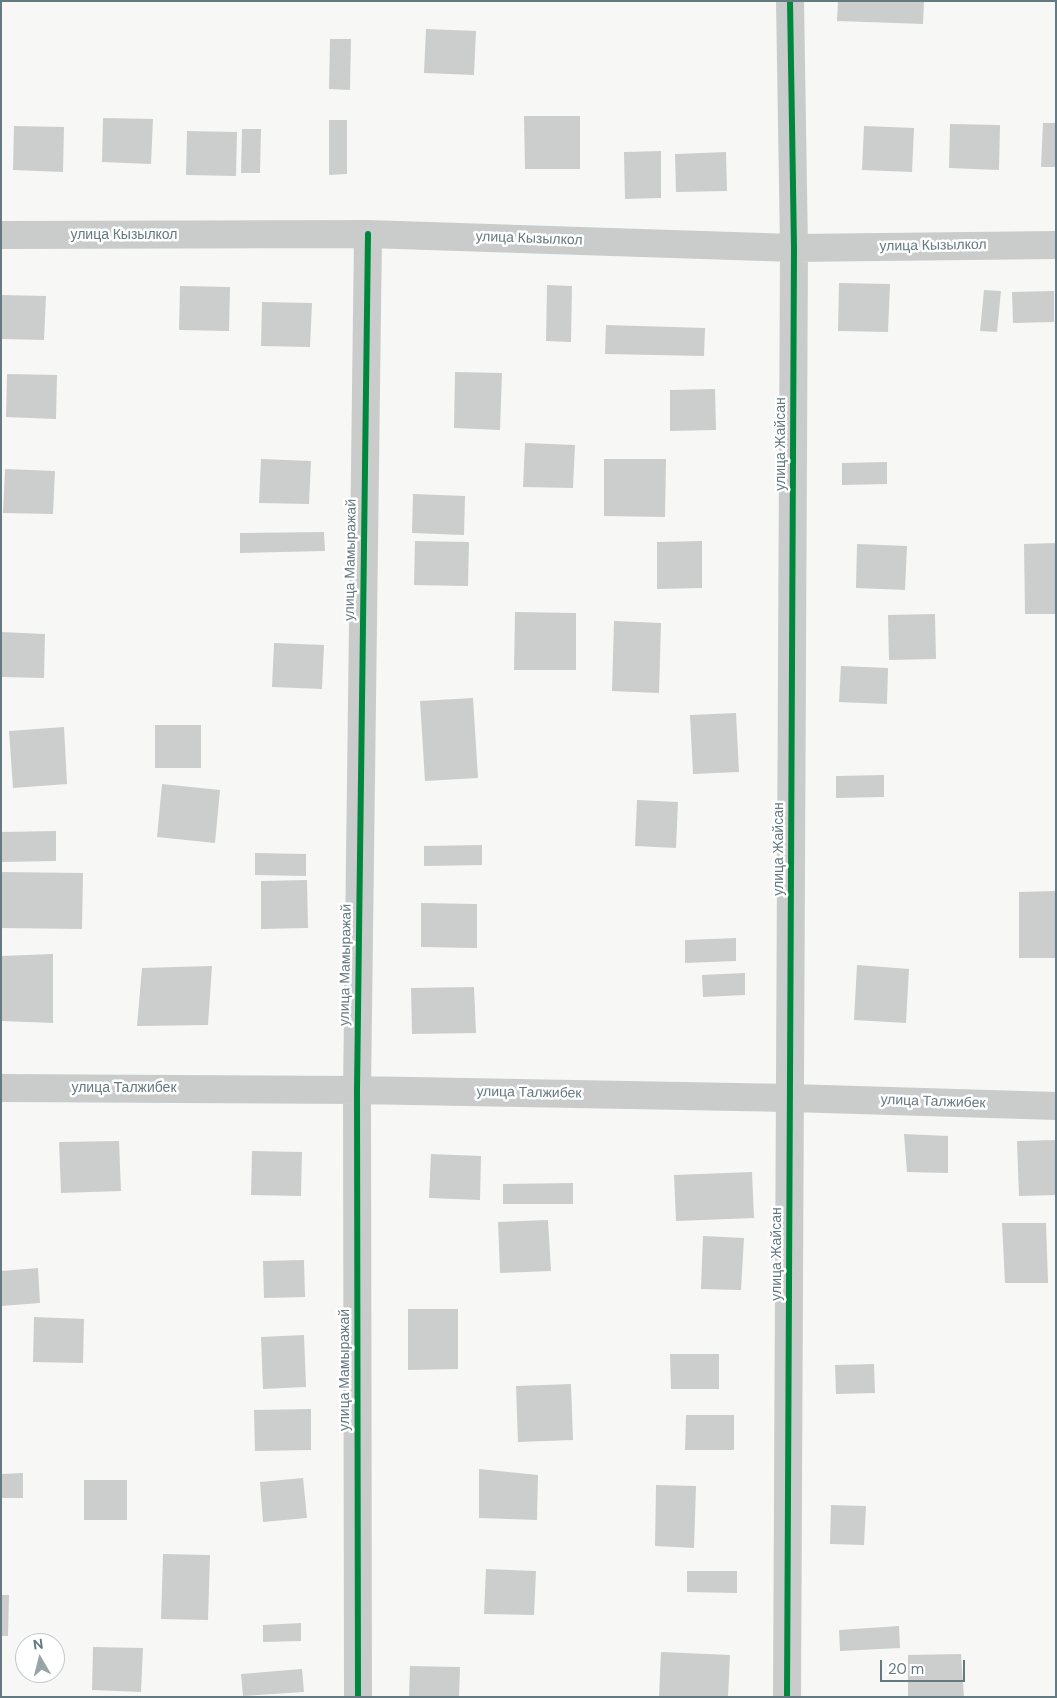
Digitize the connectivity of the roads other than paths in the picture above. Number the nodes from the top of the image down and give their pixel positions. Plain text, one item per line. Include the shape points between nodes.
1 (790, 1) edge
2 (368, 234) junction
3 (1, 235) edge
4 (1056, 245) edge
5 (794, 248) junction
6 (1, 1088) edge
7 (357, 1090) junction
8 (791, 1098) junction
9 (1056, 1106) edge
10 (358, 1697) edge
11 (787, 1697) edge

1 - 5 street, улица Жайсан
2 - 3 street, улица Кызылкол
2 - 5 street, улица Кызылкол
2 - 7 street, улица Мамыражай
4 - 5 street, улица Кызылкол
5 - 8 street, улица Жайсан
6 - 7 street, улица Талжибек
7 - 8 street, улица Талжибек
7 - 10 street, улица Мамыражай
8 - 9 street, улица Талжибек
8 - 11 street, улица Жайсан

